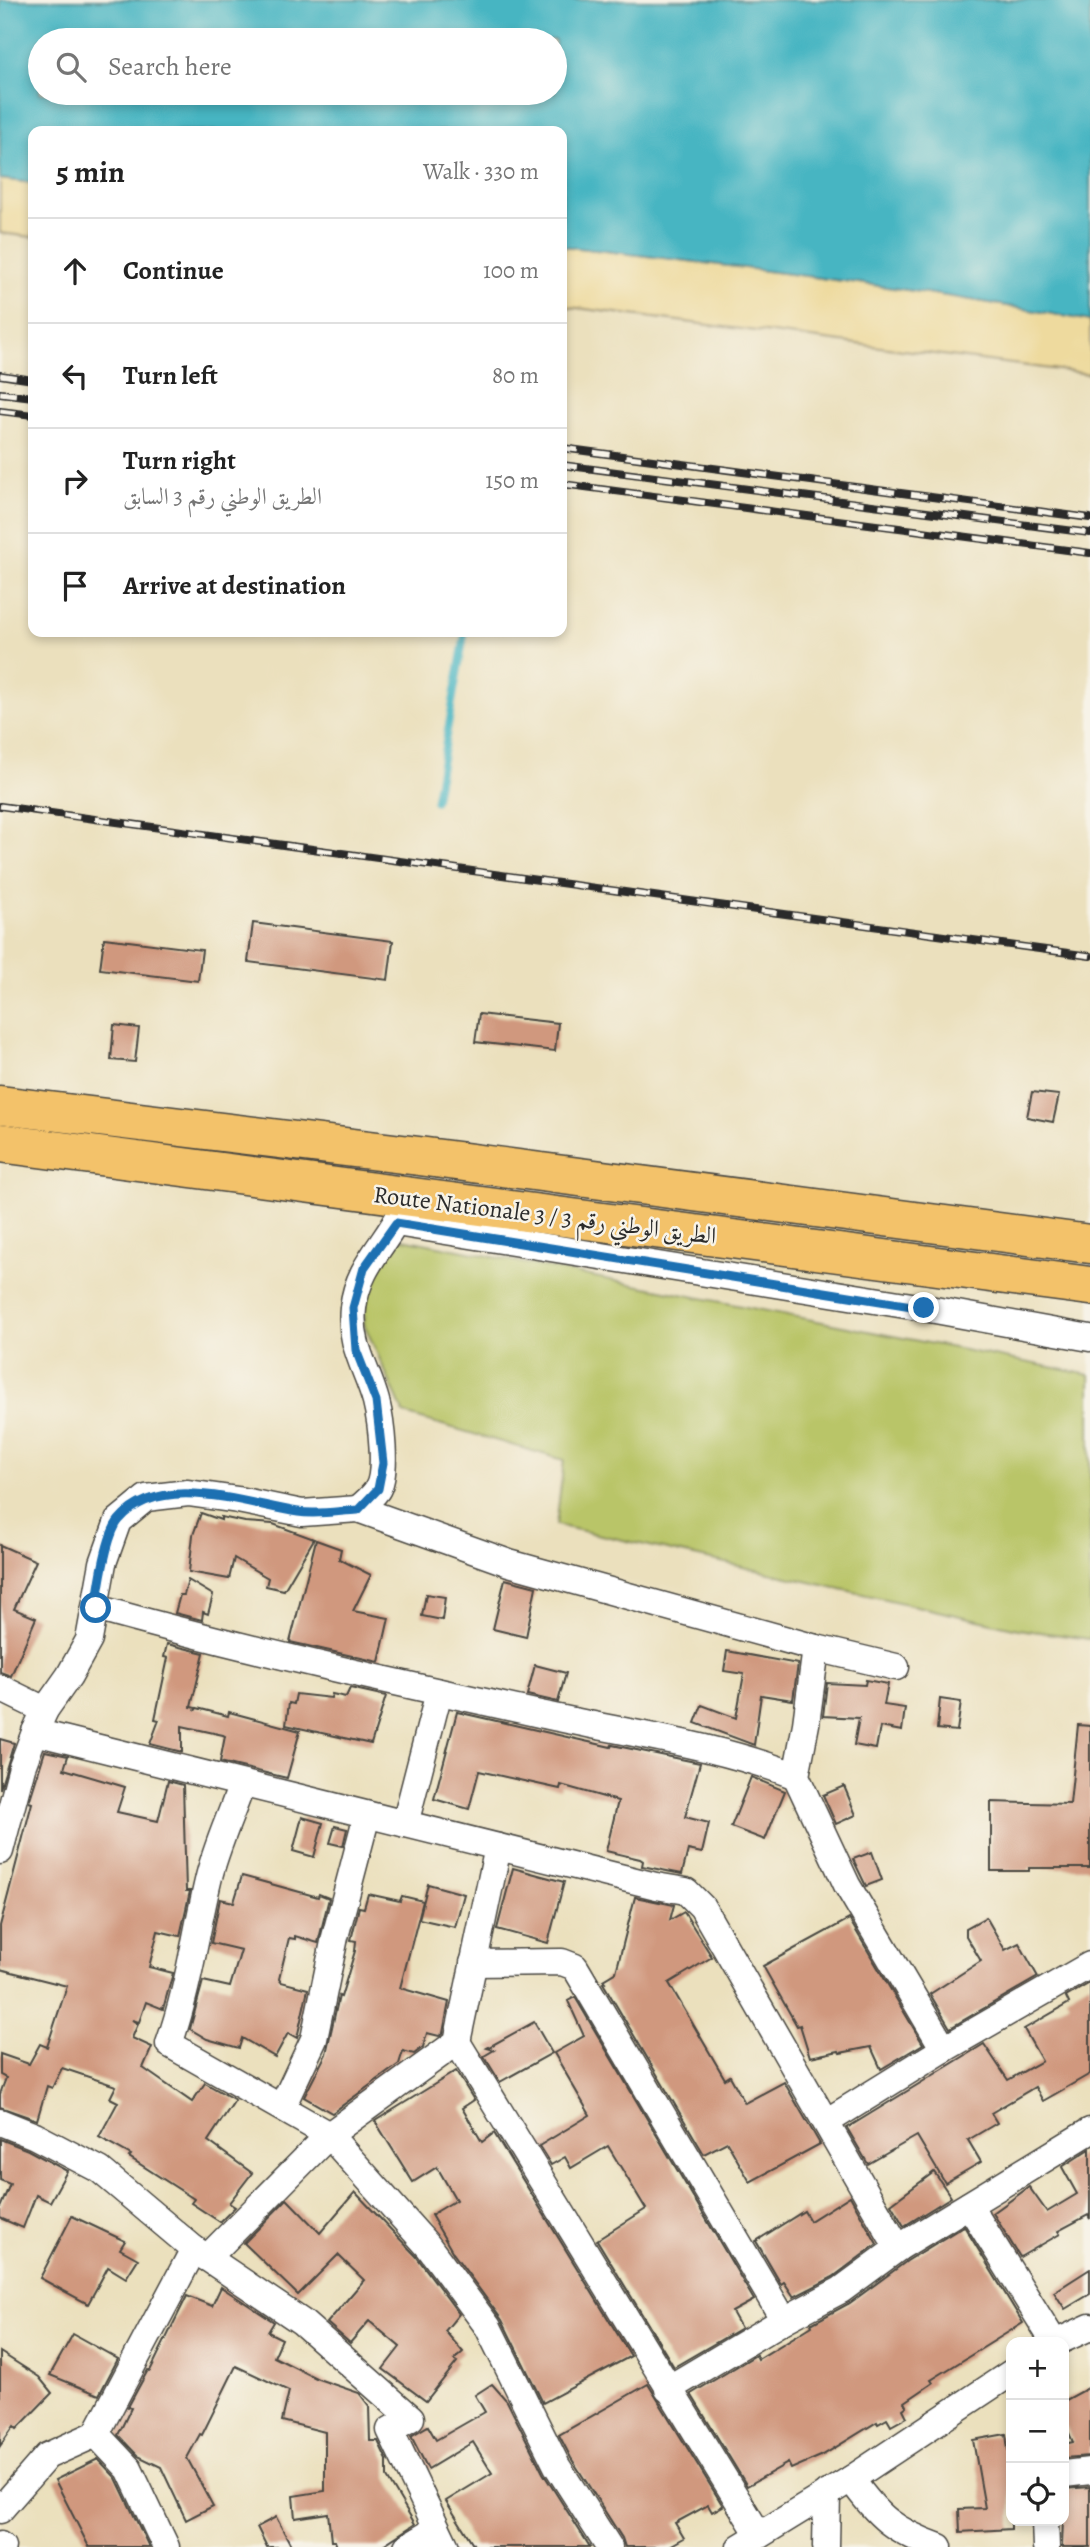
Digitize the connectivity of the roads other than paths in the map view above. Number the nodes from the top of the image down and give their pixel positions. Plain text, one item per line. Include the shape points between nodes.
1 (0, 1105) edge
2 (0, 1143) edge
3 (560, 1174) junction
4 (402, 1210) junction
5 (552, 1216) junction
6 (1090, 1244) edge
7 (1090, 1286) edge
8 (1090, 1338) edge
9 (358, 1510) junction
10 (96, 1608) junction
11 (816, 1648) junction
12 (896, 1667) dead end
13 (0, 1688) edge
14 (439, 1692) junction
15 (40, 1721) junction
16 (796, 1776) junction
17 (242, 1784) junction
18 (367, 1815) junction
19 (405, 1824) junction
20 (498, 1847) junction
21 (0, 1851) edge
22 (473, 1963) junction
23 (1090, 1965) edge
24 (457, 2042) junction
25 (944, 2049) junction
26 (282, 2107) junction
27 (0, 2122) edge
28 (825, 2122) junction
29 (1090, 2132) edge
30 (329, 2135) junction
31 (969, 2205) junction
32 (898, 2248) junction
33 (201, 2253) junction
34 (783, 2319) junction
35 (1090, 2328) edge
36 (1052, 2337) edge
37 (1068, 2337) edge
38 (1006, 2387) edge
39 (668, 2389) junction
40 (96, 2434) junction
41 (1090, 2471) edge
42 (1069, 2473) edge
43 (851, 2479) junction
44 (827, 2493) junction
45 (0, 2511) edge
46 (1045, 2526) edge
47 (442, 2538) edge
48 (750, 2541) edge
49 (166, 2547) edge
50 (407, 2547) edge
51 (609, 2547) edge
52 (826, 2547) edge
53 (939, 2547) edge
54 (1046, 2547) edge

1 - 3 highway, Route Nationale 3 / الطريق الوطني رقم 3
2 - 4 highway, Route Nationale 3 / الطريق الوطني رقم 3
3 - 5 highway
3 - 6 highway, Route Nationale 3 / الطريق الوطني رقم 3
4 - 5 highway, Route Nationale 3 / الطريق الوطني رقم 3
4 - 8 street
4 - 9 street via 364,1268 353,1308 356,1350 376,1401 383,1463 378,1489
5 - 7 highway, Route Nationale 3 / الطريق الوطني رقم 3
9 - 10 street via 302,1513 188,1493 146,1498 118,1521 103,1563
9 - 11 street via 509,1563
10 - 14 street via 209,1640
10 - 15 street via 89,1640
11 - 12 street
11 - 16 street
13 - 15 street
14 - 16 street via 715,1750
14 - 19 street
15 - 17 street
15 - 21 street via 22,1767
16 - 25 street via 847,1885
17 - 18 street
17 - 26 street via 208,1878 181,2011 169,2044
18 - 19 street
18 - 26 street via 314,2039
19 - 20 street
20 - 22 street
20 - 28 street via 686,1891 702,1907
22 - 24 street
22 - 34 street via 562,1962 575,1967
23 - 25 street
24 - 30 street
24 - 39 street
25 - 28 street
26 - 30 street
27 - 33 street via 100,2170
28 - 32 street
29 - 31 street
30 - 33 street
30 - 51 street via 428,2246 488,2327 557,2466
31 - 32 street
31 - 36 street
32 - 34 street via 841,2290
33 - 40 street
33 - 47 street via 302,2322 411,2418 390,2430
34 - 39 street
35 - 37 street
38 - 43 street
39 - 48 street
40 - 45 street via 47,2456
40 - 49 street via 129,2469
41 - 42 street
43 - 44 street
43 - 53 street via 871,2507 896,2529
44 - 48 street
44 - 52 street
46 - 54 street
47 - 50 street

